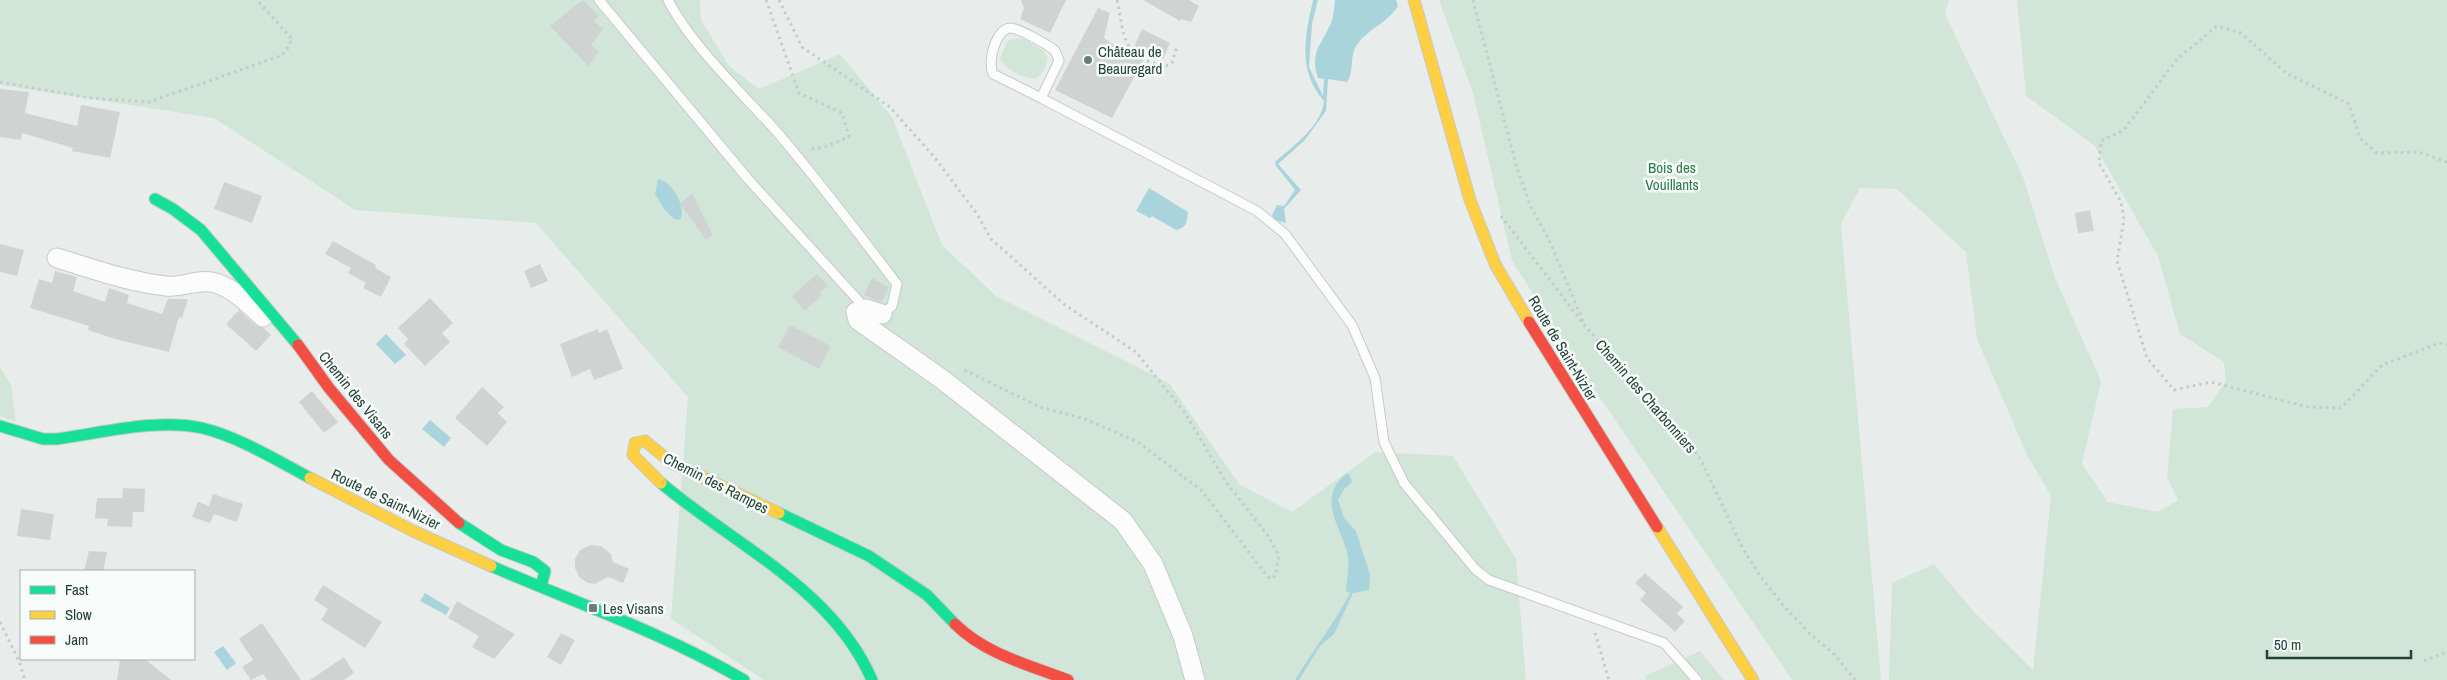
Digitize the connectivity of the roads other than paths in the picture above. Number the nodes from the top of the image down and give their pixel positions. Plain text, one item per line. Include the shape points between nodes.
1 (599, 0) edge
2 (668, 0) edge
3 (1414, 0) edge
4 (1041, 98) junction
5 (155, 199) dead end
6 (57, 258) dead end
7 (874, 311) junction
8 (301, 351) junction
9 (0, 426) edge
10 (541, 587) junction
11 (744, 680) edge
12 (872, 680) edge
13 (1068, 680) edge
14 (1195, 680) edge
15 (1698, 680) edge
16 (1753, 680) edge

1 - 7 lane via 748,179
2 - 7 lane via 692,36 785,142 897,284 892,306
3 - 16 main road, Route de Saint-Nizier via 1470,200 1495,264
4 - 4 lane via 1059,62 1056,52 1015,29 1002,31 990,56 994,74
4 - 15 lane via 1257,211 1285,234 1352,325 1365,352 1375,378 1384,442 1404,484 1476,570 1489,580 1664,643
5 - 8 main road, Chemin des Visans via 201,230
6 - 8 street via 168,287 194,282 215,283 230,290
7 - 14 street via 856,312 858,320 942,380 1123,521 1153,564 1183,636
8 - 10 main road, Chemin des Visans via 389,460 460,524 501,550 533,562 545,571
9 - 10 main road, Route de Saint-Nizier via 57,440 164,424 202,428 250,447 413,531
10 - 11 main road, Route de Saint-Nizier via 703,656
12 - 13 main road, Chemin des Rampes via 860,654 828,615 770,564 647,473 633,455 636,444 645,441 672,463 869,556 927,595 969,638 1007,657

